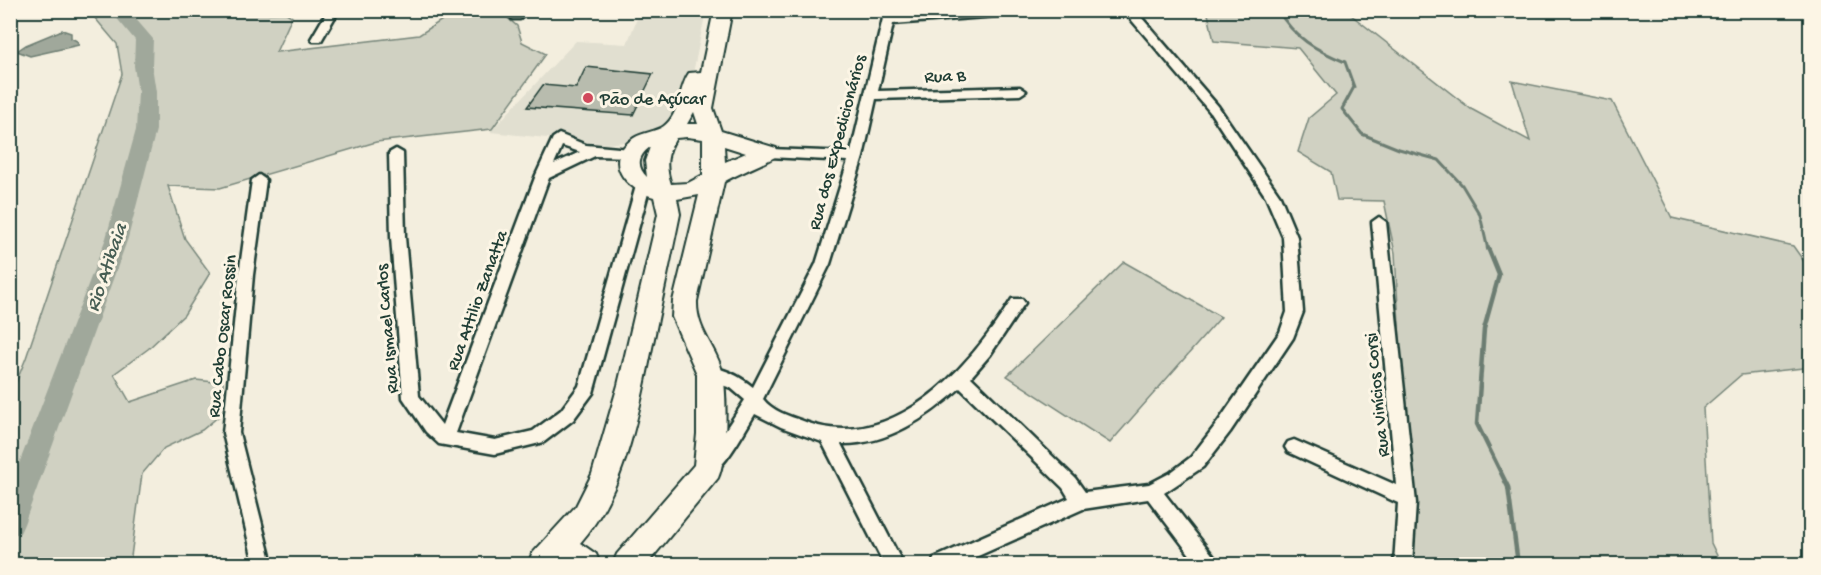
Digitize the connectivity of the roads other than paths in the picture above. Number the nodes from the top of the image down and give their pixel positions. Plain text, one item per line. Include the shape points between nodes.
1 (334, 10) edge
2 (708, 10) edge
3 (723, 10) edge
4 (1037, 10) edge
5 (1128, 10) edge
6 (890, 16) edge
7 (317, 39) dead end
8 (1020, 91) dead end
9 (870, 95) junction
10 (672, 132) junction
11 (710, 133) junction
12 (592, 152) junction
13 (396, 153) dead end
14 (630, 153) junction
15 (769, 153) junction
16 (856, 157) junction
17 (543, 175) junction
18 (714, 179) junction
19 (259, 180) dead end
20 (653, 188) junction
21 (1379, 222) dead end
22 (1017, 303) dead end
23 (710, 374) junction
24 (961, 378) junction
25 (754, 400) junction
26 (828, 437) junction
27 (445, 439) junction
28 (1294, 447) dead end
29 (708, 470) junction
30 (1152, 491) junction
31 (1406, 498) junction
32 (1081, 501) junction
33 (552, 556) edge
34 (263, 564) edge
35 (585, 564) edge
36 (627, 564) edge
37 (894, 564) edge
38 (941, 564) edge
39 (1208, 564) edge
40 (1403, 564) edge

1 - 7 street
2 - 10 main road via 694,86 687,108
3 - 11 main road via 703,108
4 - 6 street
5 - 30 street via 1214,109 1273,196 1290,237 1295,312 1287,334 1204,453 1176,478
6 - 9 street, Rua dos Expedicionários
8 - 9 street, Rua B
9 - 16 street, Rua dos Expedicionários
10 - 11 main road
10 - 14 main road via 654,136
10 - 20 main road via 656,159
11 - 15 main road
11 - 18 main road via 716,151
12 - 14 street
12 - 17 street
12 - 17 street, Rua Attilio Zanatta via 559,138
13 - 27 street, Rua Ismael Carlos via 398,237 411,398
14 - 20 main road via 631,172
15 - 16 street
15 - 18 main road via 737,164
16 - 25 street, Rua dos Expedicionários via 823,264
17 - 27 street, Rua Attilio Zanatta
18 - 20 main road via 684,191
18 - 23 main road via 684,317
19 - 34 street, Rua Cabo Oscar Rossin via 231,433
20 - 27 street via 586,388 567,415 538,437 495,447
20 - 33 main road via 669,202 669,214 632,385 606,475 586,515
21 - 31 street, Rua Vinícios Corsi
22 - 24 street via 1002,330
23 - 25 street via 734,383
23 - 29 main road
24 - 26 street via 909,418 879,433
24 - 32 street via 1069,483
25 - 26 street via 764,411
25 - 29 street, Rua dos Expedicionários
26 - 37 street
28 - 31 street
29 - 36 main road
30 - 32 street
30 - 39 street
31 - 40 street, Rua Vinícios Corsi
32 - 38 street
33 - 35 main road via 577,556

